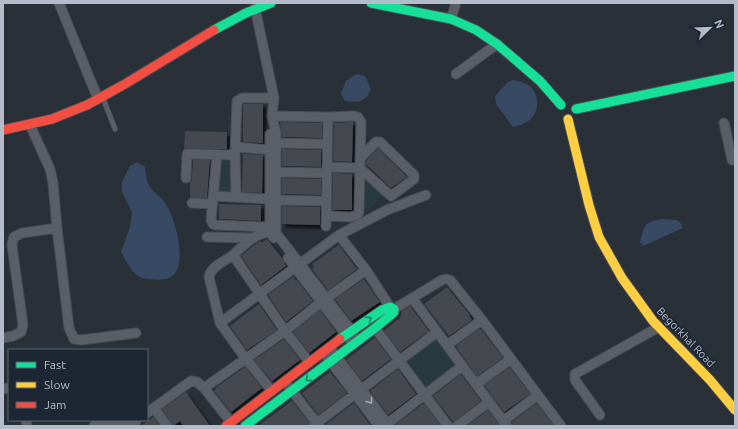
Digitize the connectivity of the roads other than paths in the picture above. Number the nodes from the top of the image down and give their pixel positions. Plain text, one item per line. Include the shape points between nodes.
1 (59, 3) edge
2 (272, 3) edge
3 (371, 3) edge
4 (456, 3) edge
5 (255, 8) junction
6 (451, 19) junction
7 (497, 44) junction
8 (456, 74) dead end
9 (735, 76) edge
10 (100, 98) junction
11 (274, 98) junction
12 (561, 105) junction
13 (576, 109) junction
14 (328, 117) junction
15 (568, 119) junction
16 (272, 120) junction
17 (724, 123) dead end
18 (30, 125) junction
19 (116, 129) dead end
20 (3, 130) edge
21 (327, 144) junction
22 (273, 146) junction
23 (235, 151) junction
24 (218, 155) junction
25 (735, 159) edge
26 (360, 163) junction
27 (327, 170) junction
28 (276, 172) junction
29 (186, 178) dead end
30 (426, 195) dead end
31 (236, 197) junction
32 (214, 200) junction
33 (273, 200) junction
34 (326, 201) junction
35 (192, 203) dead end
36 (57, 228) junction
37 (272, 231) junction
38 (339, 235) junction
39 (207, 237) dead end
40 (252, 238) junction
41 (13, 253) junction
42 (3, 255) edge
43 (233, 255) junction
44 (297, 265) junction
45 (366, 270) junction
46 (259, 293) junction
47 (412, 298) junction
48 (324, 300) junction
49 (392, 308) junction
50 (482, 320) junction
51 (220, 323) junction
52 (658, 327) junction
53 (375, 328) junction
54 (284, 331) junction
55 (437, 332) junction
56 (136, 333) dead end
57 (349, 333) junction
58 (3, 338) edge
59 (355, 343) junction
60 (447, 345) junction
61 (327, 350) junction
62 (246, 359) junction
63 (334, 359) junction
64 (511, 359) junction
65 (399, 360) junction
66 (309, 362) junction
67 (462, 366) junction
68 (285, 381) junction
69 (476, 384) junction
70 (204, 388) junction
71 (272, 391) junction
72 (292, 391) junction
73 (358, 392) junction
74 (425, 395) junction
75 (538, 395) junction
76 (489, 402) junction
77 (735, 410) edge
78 (150, 411) edge
79 (246, 411) junction
80 (600, 415) dead end
81 (134, 422) edge
82 (256, 423) edge
83 (505, 423) edge
84 (229, 424) edge
85 (316, 425) edge
86 (385, 425) edge
87 (94, 426) edge
88 (167, 426) edge
89 (245, 426) edge
90 (448, 426) edge
91 (457, 426) edge
92 (561, 426) edge

1 - 10 street
2 - 5 street
3 - 6 street
4 - 6 street
5 - 10 street
5 - 11 street
6 - 7 street via 476,30
7 - 8 street
7 - 12 street via 540,81
9 - 13 street
10 - 18 street via 74,111
10 - 19 lane
11 - 16 street
11 - 23 street via 238,100
12 - 13 street via 570,102
12 - 15 street via 559,114
13 - 15 street via 575,114
14 - 16 street
14 - 21 street
14 - 26 street via 354,116 360,119
15 - 52 street, Begorkhal Road via 589,205 600,237 622,278
16 - 22 street via 270,134
17 - 25 street via 732,160
18 - 20 street
18 - 36 street via 50,169
21 - 22 street
21 - 27 street
22 - 23 street
22 - 28 street
22 - 33 street
23 - 24 street
23 - 31 street
24 - 29 street via 186,154
24 - 32 street
26 - 26 street via 376,142 380,142 414,179 391,196
26 - 27 street
26 - 34 street via 359,212 351,217 326,221
27 - 28 street
27 - 34 street
28 - 33 street
30 - 38 street via 387,210
31 - 32 street
31 - 33 street
32 - 35 street
32 - 37 street via 211,222 216,225
33 - 34 street
33 - 37 street
36 - 41 street via 22,233 14,237
36 - 56 street via 69,328 74,339
37 - 40 street
37 - 44 street
38 - 44 street
38 - 45 street
39 - 40 street
40 - 43 street
41 - 42 street
41 - 58 street via 23,325 21,332
43 - 46 street
43 - 51 street via 209,274
44 - 46 street
44 - 48 street
45 - 48 street
45 - 49 street
46 - 51 street
46 - 54 street
47 - 49 street
47 - 50 street via 446,278
47 - 55 street
48 - 54 street
48 - 57 street
49 - 53 street via 394,312
57 -> 49 street via 382,310
50 - 60 street
50 - 64 street
51 - 62 street
52 - 77 street, Begorkhal Road via 710,380
52 - 80 street via 575,374 575,380
53 - 59 street
53 - 65 street
54 - 62 street
54 - 66 street
55 - 60 street
55 - 65 street
57 - 59 street
57 - 61 street
59 - 63 street
60 - 67 street
61 - 63 street
61 - 66 street
62 - 70 street
62 - 71 street
63 -> 72 street
63 - 73 street
64 - 69 street
64 - 75 street
65 - 73 street
65 - 74 street
66 - 68 street
67 - 69 street
67 - 74 street
68 - 71 street
68 - 72 street
69 - 76 street
70 - 78 street via 191,381
70 - 84 street
71 - 79 street
72 - 82 street
72 - 85 street
73 - 85 street
73 - 86 street
74 - 86 street
74 - 90 street
75 - 83 street
75 - 92 street
76 - 83 street
76 - 91 street
78 - 88 street
79 - 82 street
79 - 84 street
81 - 87 street
82 - 89 street

